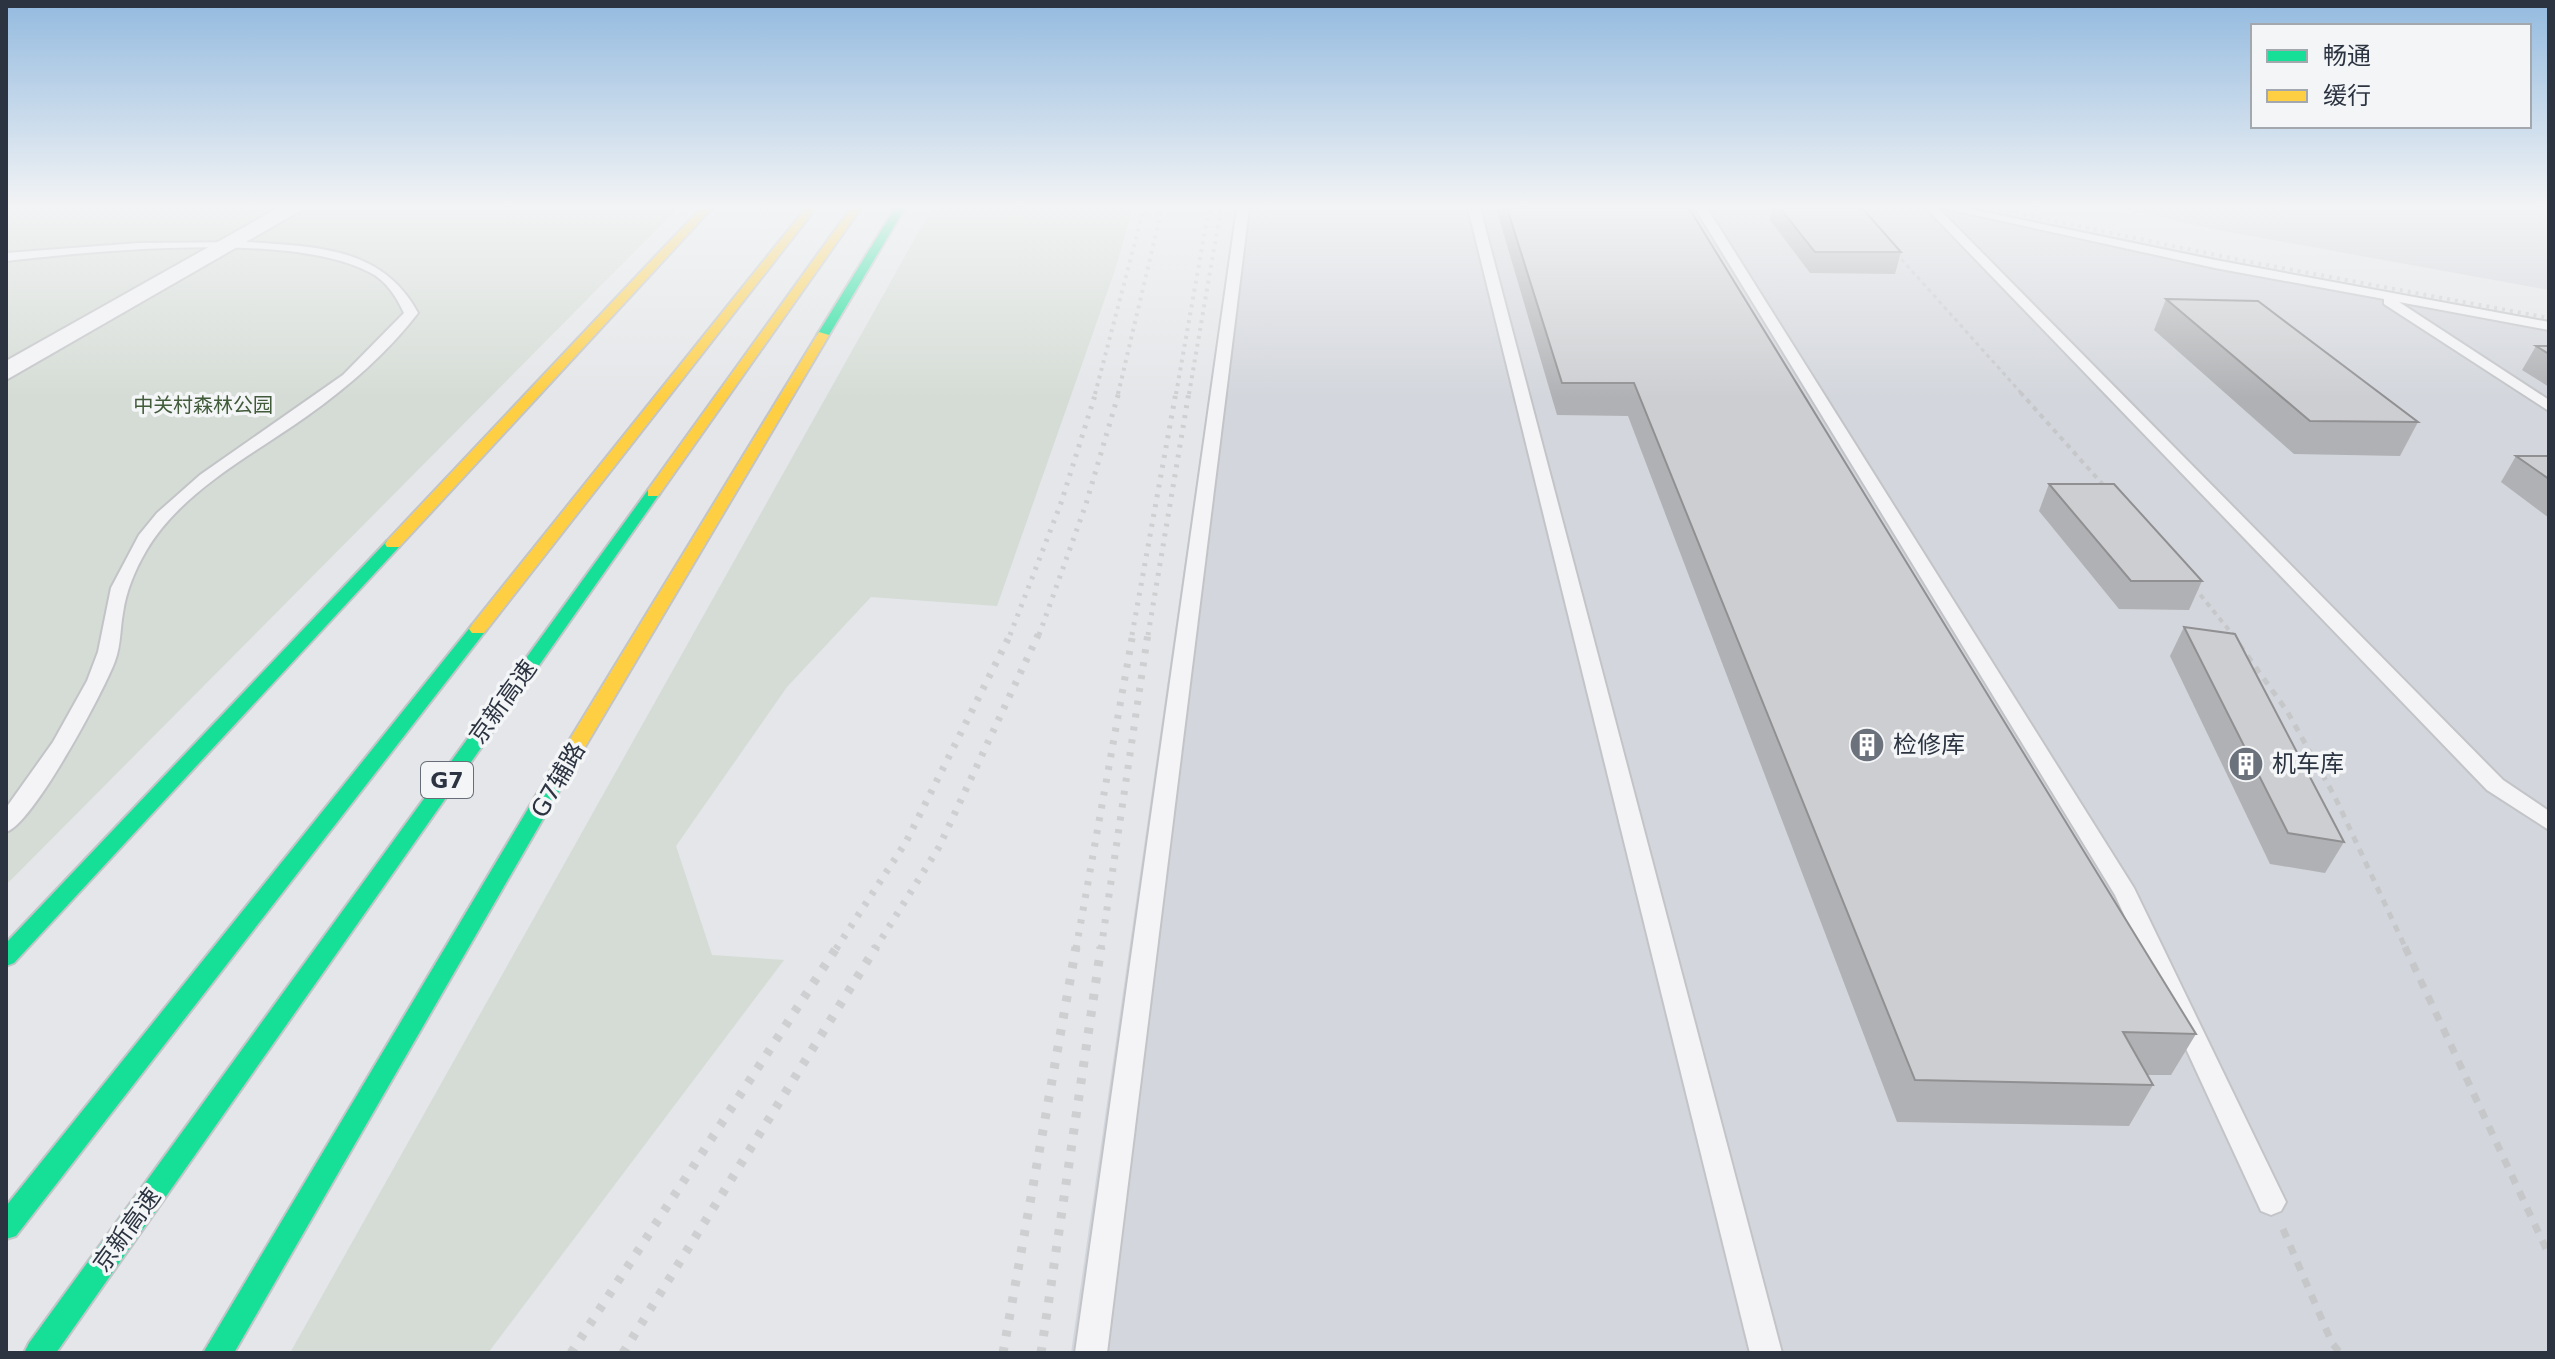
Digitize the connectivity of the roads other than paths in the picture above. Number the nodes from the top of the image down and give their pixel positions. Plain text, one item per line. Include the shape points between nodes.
1 (184, 271) edge
2 (378, 271) edge
3 (648, 271) edge
4 (761, 271) edge
5 (811, 271) edge
6 (861, 271) edge
7 (1235, 271) edge
8 (1490, 271) edge
9 (1740, 271) edge
10 (1994, 271) edge
11 (2262, 271) edge
12 (2383, 296) junction
13 (2549, 326) edge
14 (6, 372) edge
15 (2549, 407) edge
16 (2549, 822) edge
17 (6, 824) edge
18 (6, 957) edge
19 (2271, 1202) road end
20 (6, 1227) edge
21 (39, 1353) edge
22 (218, 1353) edge
23 (1091, 1353) edge
24 (1766, 1353) edge

1 - 14 street
2 - 17 lane via 398,287 411,313 368,363 208,476 144,539 115,604 107,656 81,716
3 - 18 main road
4 - 20 main road
5 - 21 main road, 京新高速 / G7
6 - 22 main road, G7辅路
7 - 23 lane
8 - 24 lane
9 - 19 lane via 2126,894
10 - 16 lane via 2495,785
11 - 12 lane
12 - 13 lane
12 - 15 lane

